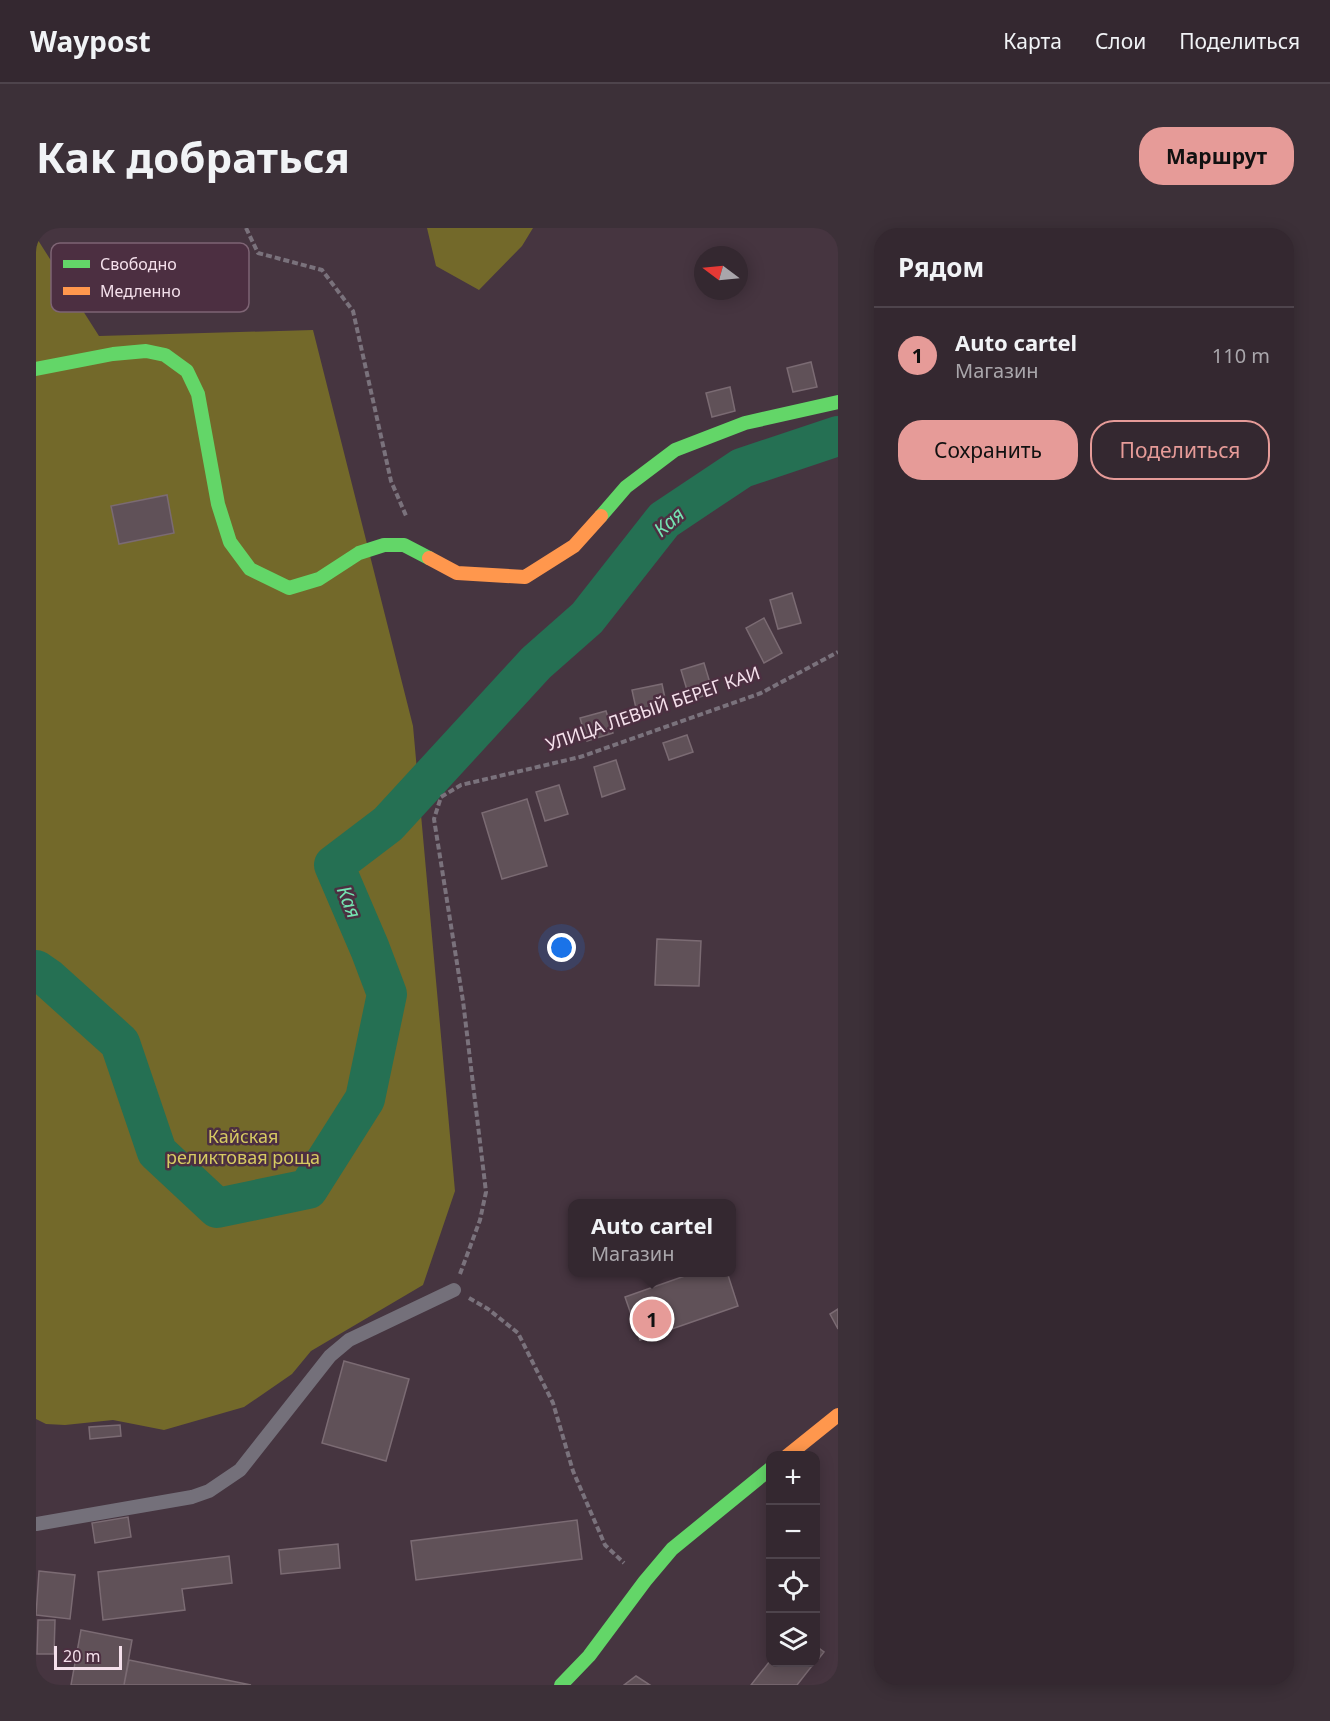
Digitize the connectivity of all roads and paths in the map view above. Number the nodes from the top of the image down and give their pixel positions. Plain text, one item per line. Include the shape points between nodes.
1 (246, 228) edge
2 (36, 369) edge
3 (838, 402) edge
4 (409, 523) dead end
5 (838, 652) edge
6 (454, 1290) junction
7 (838, 1415) edge
8 (791, 1451) edge
9 (766, 1472) edge
10 (36, 1524) edge
11 (645, 1581) junction
12 (561, 1685) edge

1 - 4 path via 258,253 322,270 353,311 391,481
2 - 3 street via 146,351 165,355 187,371 198,394 218,504 230,542 250,569 289,588 320,579 359,553 384,545 404,545 457,573 525,577 574,546 626,488 675,450 745,423
5 - 6 path, УЛИЦА ЛЕВЫЙ БЕРЕГ КАИ via 761,693 580,756 460,785 441,797 434,819 463,1001 486,1192
6 - 10 lane via 349,1340 330,1356 240,1470 209,1491
6 - 11 path via 488,1309 518,1333 553,1403 573,1471 605,1545
7 - 8 street
9 - 11 street via 672,1549
11 - 12 street via 589,1656

